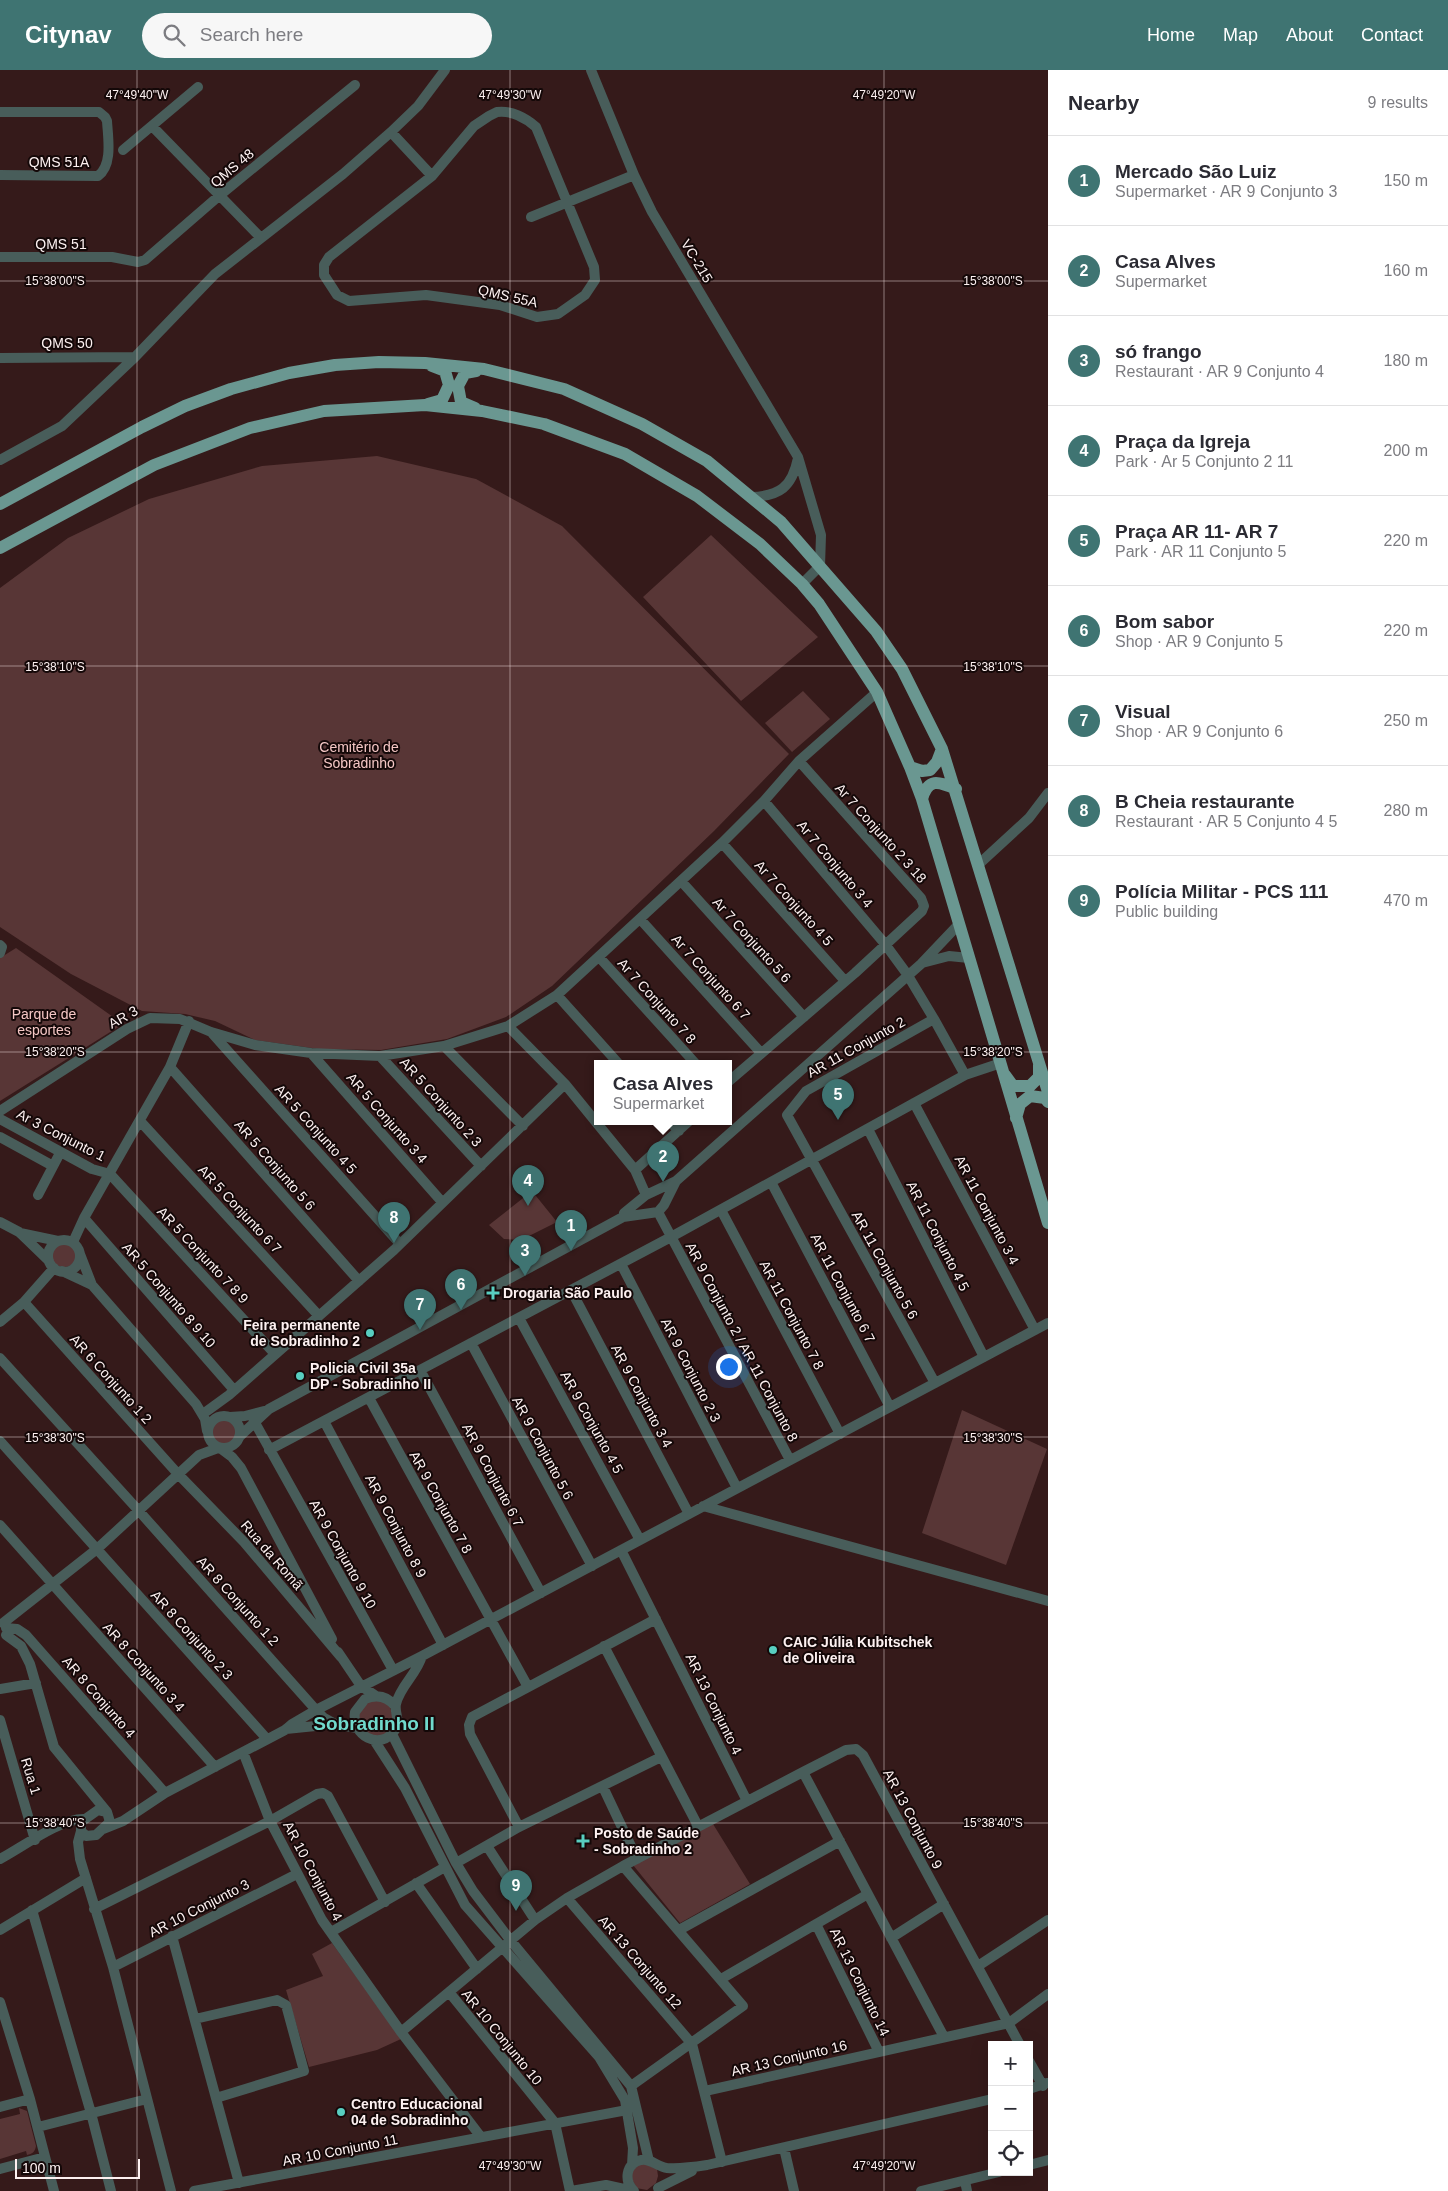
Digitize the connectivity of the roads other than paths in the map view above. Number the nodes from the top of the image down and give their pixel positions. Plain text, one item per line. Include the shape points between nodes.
1 (445, 70) edge
2 (591, 70) edge
3 (355, 85) dead end
4 (198, 87) dead end
5 (0, 112) edge
6 (152, 126) junction
7 (391, 132) junction
8 (123, 150) dead end
9 (0, 175) edge
10 (634, 175) junction
11 (432, 176) junction
12 (220, 195) junction
13 (568, 202) junction
14 (531, 217) dead end
15 (261, 238) junction
16 (0, 257) edge
17 (123, 259) joint
18 (135, 357) junction
19 (0, 358) edge
20 (425, 363) junction
21 (484, 369) junction
22 (425, 405) junction
23 (482, 411) junction
24 (798, 457) junction
25 (2, 458) edge
26 (751, 497) junction
27 (0, 504) edge
28 (0, 548) edge
29 (820, 566) junction
30 (802, 584) junction
31 (877, 692) junction
32 (942, 749) junction
33 (799, 761) junction
34 (910, 767) junction
35 (956, 789) junction
36 (1048, 792) edge
37 (922, 799) junction
38 (764, 801) junction
39 (722, 843) junction
40 (979, 864) junction
41 (680, 881) junction
42 (640, 920) junction
43 (959, 924) junction
44 (885, 944) junction
45 (0, 945) edge
46 (0, 953) edge
47 (599, 957) junction
48 (969, 958) junction
49 (921, 964) junction
50 (907, 974) junction
51 (845, 981) junction
52 (558, 995) junction
53 (804, 1017) junction
54 (934, 1019) junction
55 (189, 1021) junction
56 (508, 1026) junction
57 (211, 1032) junction
58 (444, 1046) junction
59 (311, 1053) junction
60 (761, 1054) junction
61 (380, 1056) junction
62 (615, 1060) edge
63 (692, 1060) edge
64 (1039, 1063) junction
65 (170, 1066) junction
66 (1002, 1068) junction
67 (965, 1075) junction
68 (732, 1079) edge
69 (565, 1084) junction
70 (1048, 1092) edge
71 (1048, 1102) edge
72 (914, 1103) junction
73 (0, 1110) edge
74 (1016, 1118) junction
75 (0, 1119) edge
76 (594, 1120) edge
77 (140, 1121) junction
78 (598, 1125) edge
79 (673, 1125) edge
80 (685, 1125) edge
81 (523, 1126) junction
82 (868, 1129) junction
83 (679, 1131) junction
84 (0, 1138) edge
85 (60, 1153) junction
86 (811, 1160) junction
87 (53, 1166) junction
88 (481, 1166) junction
89 (635, 1170) junction
90 (110, 1174) junction
91 (676, 1181) junction
92 (771, 1182) junction
93 (38, 1195) dead end
94 (646, 1196) junction
95 (442, 1202) junction
96 (657, 1210) junction
97 (721, 1210) junction
98 (623, 1217) junction
99 (84, 1218) junction
100 (0, 1222) edge
101 (1048, 1223) edge
102 (19, 1232) junction
103 (671, 1237) junction
104 (58, 1241) junction
105 (74, 1242) junction
106 (400, 1244) junction
107 (80, 1254) junction
108 (621, 1264) junction
109 (55, 1267) junction
110 (359, 1281) junction
111 (92, 1285) junction
112 (571, 1290) junction
113 (24, 1302) junction
114 (319, 1316) junction
115 (519, 1318) junction
116 (0, 1322) edge
117 (1048, 1323) edge
118 (1035, 1330) junction
119 (471, 1343) junction
120 (275, 1354) junction
121 (984, 1357) junction
122 (0, 1358) edge
123 (420, 1370) junction
124 (934, 1383) junction
125 (231, 1392) junction
126 (368, 1398) junction
127 (196, 1404) junction
128 (890, 1407) junction
129 (269, 1409) junction
130 (207, 1411) junction
131 (226, 1416) junction
132 (254, 1421) junction
133 (324, 1421) junction
134 (207, 1432) junction
135 (840, 1434) junction
136 (239, 1438) junction
137 (0, 1441) edge
138 (219, 1448) junction
139 (269, 1450) junction
140 (201, 1453) junction
141 (790, 1460) junction
142 (242, 1468) junction
143 (178, 1474) junction
144 (737, 1488) junction
145 (703, 1506) junction
146 (139, 1511) junction
147 (689, 1514) junction
148 (0, 1525) edge
149 (640, 1540) junction
150 (97, 1549) junction
151 (622, 1550) junction
152 (592, 1566) junction
153 (53, 1585) junction
154 (541, 1593) junction
155 (1048, 1601) edge
156 (656, 1619) junction
157 (490, 1620) junction
158 (3, 1629) edge
159 (443, 1645) junction
160 (604, 1646) junction
161 (422, 1656) junction
162 (341, 1657) junction
163 (393, 1670) junction
164 (36, 1683) junction
165 (361, 1686) junction
166 (528, 1687) junction
167 (0, 1689) edge
168 (376, 1696) junction
169 (395, 1706) junction
170 (358, 1707) junction
171 (316, 1710) junction
172 (0, 1720) edge
173 (335, 1724) junction
174 (356, 1728) junction
175 (285, 1730) junction
176 (392, 1734) junction
177 (267, 1739) junction
178 (374, 1740) junction
179 (243, 1752) junction
180 (661, 1757) junction
181 (215, 1767) junction
182 (803, 1772) junction
183 (603, 1787) junction
184 (88, 1789) junction
185 (165, 1793) junction
186 (746, 1801) junction
187 (94, 1811) junction
188 (135, 1812) junction
189 (108, 1814) junction
190 (270, 1821) junction
191 (82, 1826) junction
192 (698, 1826) junction
193 (519, 1827) junction
194 (103, 1829) junction
195 (93, 1836) junction
196 (36, 1840) junction
197 (840, 1841) junction
198 (487, 1846) junction
199 (80, 1858) junction
200 (637, 1858) junction
201 (0, 1860) edge
202 (456, 1863) junction
203 (623, 1866) junction
204 (445, 1867) junction
205 (297, 1874) junction
206 (86, 1878) junction
207 (416, 1883) junction
208 (868, 1894) junction
209 (567, 1898) junction
210 (385, 1902) junction
211 (944, 1904) junction
212 (94, 1909) junction
213 (32, 1910) junction
214 (535, 1920) junction
215 (1048, 1920) edge
216 (816, 1924) junction
217 (0, 1930) edge
218 (679, 1930) junction
219 (331, 1932) junction
220 (172, 1936) junction
221 (891, 1938) junction
222 (507, 1945) junction
223 (978, 1966) junction
224 (113, 1967) junction
225 (477, 1969) junction
226 (721, 1979) junction
227 (448, 1992) junction
228 (1048, 1994) edge
229 (0, 2002) edge
230 (194, 2019) junction
231 (1009, 2023) junction
232 (400, 2032) junction
233 (944, 2037) junction
234 (1018, 2041) edge
235 (692, 2044) junction
236 (879, 2052) junction
237 (1033, 2066) edge
238 (1046, 2084) edge
239 (631, 2086) junction
240 (1033, 2088) edge
241 (705, 2091) junction
242 (216, 2098) junction
243 (30, 2099) junction
244 (147, 2099) junction
245 (988, 2100) edge
246 (0, 2107) edge
247 (627, 2110) junction
248 (91, 2113) junction
249 (555, 2123) junction
250 (38, 2127) junction
251 (481, 2137) junction
252 (784, 2148) junction
253 (45, 2157) junction
254 (1048, 2160) edge
255 (722, 2162) junction
256 (653, 2163) junction
257 (1033, 2164) edge
258 (707, 2165) junction
259 (630, 2167) junction
260 (0, 2169) edge
261 (990, 2176) edge
262 (239, 2183) junction
263 (606, 2186) junction
264 (966, 2186) edge
265 (656, 2189) edge
266 (54, 2191) edge
267 (111, 2191) edge
268 (171, 2191) edge
269 (194, 2191) edge
270 (570, 2191) edge
271 (633, 2191) edge
272 (794, 2191) edge
273 (921, 2191) edge

1 - 7 street via 418,106
2 - 10 street, VC-215 / VC-215
3 - 12 street, QMS 48
4 - 6 street
5 - 9 street, QMS 51A via 99,112 106,117 108,146 107,165 98,176
6 - 8 street
6 - 12 street
7 - 11 street
7 - 15 street
10 - 13 street
10 - 24 street, VC-215 / VC-215 via 652,212
11 - 13 street, QMS 55A via 480,121 497,112 509,112 536,127
11 - 13 street, QMS 55A via 329,257 324,264 324,275 337,295 349,301 426,295 500,305 537,317 558,314 585,295 595,280 594,267
12 - 15 street
12 - 17 street, QMS 48 via 145,260
13 - 14 street
15 - 18 street via 215,274
16 - 17 street, QMS 51
18 - 19 street, QMS 50
18 - 25 street via 62,426
20 - 21 main road
20 - 22 main road via 445,371 448,385 442,400
20 - 27 main road via 335,365 230,389 142,427
21 - 23 main road via 465,373 458,386 462,402
21 - 26 main road via 564,389 608,408 707,461
22 - 23 main road
22 - 28 main road via 324,411 250,428 154,465
23 - 30 main road via 544,424 625,454 698,496 760,544
24 - 26 street via 793,475 784,488 769,496
24 - 29 street, VC-215 via 821,535
26 - 29 main road via 781,522
29 - 30 street
29 - 32 main road via 876,631 902,669
30 - 31 main road via 819,604
31 - 33 street
31 - 34 main road
32 - 34 main road via 930,770
32 - 35 main road
33 - 38 street
33 - 44 street, Ar 7 Conjunto 2 3 18 via 921,898 922,911
34 - 37 main road
35 - 37 main road via 943,783 933,783 925,789
35 - 40 main road
36 - 40 street via 1030,818
37 - 43 main road
38 - 39 street
38 - 44 street, Ar 7 Conjunto 3 4
39 - 41 street
39 - 51 street, Ar 7 Conjunto 4 5
40 - 64 main road
41 - 42 street
41 - 53 street, Ar 7 Conjunto 5 6
42 - 47 street
42 - 60 street, Ar 7 Conjunto 6 7
43 - 48 main road
43 - 49 street
44 - 50 street, Ar 7 Conjunto 3 4
44 - 51 street
45 - 46 street
47 - 52 street
47 - 63 street, Ar 7 Conjunto 7 8
48 - 49 street via 949,956
48 - 66 main road
49 - 50 street
50 - 54 street, Ar 7 Conjunto 3 4
50 - 91 street
51 - 53 street
52 - 56 street
52 - 62 street
53 - 60 street
54 - 67 street
54 - 86 street, AR 11 Conjunto 2 via 806,1091 787,1115
55 - 57 street
55 - 65 street
55 - 73 street, AR 3 via 150,1018 127,1029
56 - 58 street
56 - 69 street
57 - 59 street via 255,1045
57 - 106 street, AR 5 Conjunto 4 5
58 - 61 street
58 - 81 street
59 - 61 street
59 - 95 street, AR 5 Conjunto 3 4
60 - 68 street
61 - 88 street, AR 5 Conjunto 2 3
64 - 66 main road via 1039,1077 1030,1086 1013,1086
64 - 70 main road
65 - 77 street
65 - 110 street, AR 5 Conjunto 5 6
66 - 67 street
66 - 74 main road
67 - 72 street
69 - 76 street
69 - 81 street
71 - 74 main road via 1045,1098 1030,1096 1020,1104
72 - 82 street
72 - 118 street, AR 11 Conjunto 3 4
74 - 101 main road
75 - 85 street, Ar 3 Conjunto 1
77 - 90 street
77 - 114 street, AR 5 Conjunto 6 7
78 - 89 street
79 - 83 street
80 - 83 street
81 - 88 street
82 - 86 street
82 - 121 street, AR 11 Conjunto 4 5
83 - 89 street
84 - 87 street
85 - 87 street
85 - 90 street, Ar 3 Conjunto 1
86 - 92 street
86 - 124 street, AR 11 Conjunto 5 6
87 - 93 street
88 - 95 street
89 - 94 street
90 - 99 street
90 - 120 street, AR 5 Conjunto 7 8 9
91 - 94 street
91 - 96 street
92 - 97 street
92 - 128 street, AR 11 Conjunto 6 7
94 - 96 street via 660,1197
94 - 96 street via 643,1210
94 - 98 street
95 - 106 street
96 - 98 street
96 - 103 street, AR 9 Conjunto 2 / AR 11 Conjunto 8
97 - 103 street
97 - 135 street, AR 11 Conjunto 7 8
98 - 129 street
99 - 105 street
99 - 125 street, AR 5 Conjunto 8 9 10
100 - 102 street
102 - 104 street
102 - 109 street
103 - 108 street
103 - 141 street, AR 9 Conjunto 2 / AR 11 Conjunto 8
104 - 105 street
104 - 109 street via 51,1247
105 - 107 street
106 - 110 street
107 - 109 street via 80,1260 73,1269
107 - 111 street
108 - 112 street
108 - 144 street, AR 9 Conjunto 2 3
109 - 111 street
109 - 113 street
110 - 114 street
111 - 127 street
112 - 115 street
112 - 147 street, AR 9 Conjunto 3 4
113 - 116 street
113 - 143 street, AR 6 Conjunto 1 2
114 - 120 street
115 - 119 street
115 - 149 street, AR 9 Conjunto 4 5
117 - 118 street
118 - 121 street
119 - 123 street
119 - 152 street, AR 9 Conjunto 5 6
120 - 125 street
121 - 124 street
122 - 146 street, AR 8 Conjunto 1 2
123 - 126 street
123 - 154 street, AR 9 Conjunto 6 7
124 - 128 street
125 - 130 street
125 - 131 street
126 - 133 street
126 - 157 street, AR 9 Conjunto 7 8
127 - 130 street
127 - 134 street via 205,1419
128 - 135 street
129 - 131 street via 245,1416
129 - 132 street
130 - 131 street
131 - 134 street via 211,1422
131 - 136 street via 240,1428
132 - 136 street
132 - 139 street, AR 9 Conjunto 9 10
133 - 139 street
133 - 159 street, AR 9 Conjunto 8 9
134 - 138 street via 209,1440
134 - 140 street
135 - 141 street
136 - 138 street via 229,1448
136 - 142 street
137 - 150 street, AR 8 Conjunto 2 3
138 - 140 street
138 - 142 street
139 - 163 street, AR 9 Conjunto 9 10
140 - 143 street
141 - 144 street
142 - 162 street
143 - 146 street
143 - 162 street, Rua da Romã via 244,1542
144 - 145 street
145 - 147 street
145 - 155 street
146 - 150 street
146 - 171 street, AR 8 Conjunto 1 2
147 - 149 street
148 - 153 street, AR 8 Conjunto 3 4
149 - 151 street
150 - 153 street
150 - 177 street, AR 8 Conjunto 2 3
151 - 152 street
151 - 156 street, AR 13 Conjunto 4
152 - 154 street
153 - 158 street
153 - 181 street, AR 8 Conjunto 3 4
154 - 157 street
156 - 160 street
156 - 186 street, AR 13 Conjunto 4
157 - 159 street
157 - 166 street, AR 9 Conjunto 7 8
158 - 164 street via 21,1646
158 - 185 street, AR 8 Conjunto 4 via 17,1629 26,1635
159 - 161 street
160 - 166 street
160 - 180 street
161 - 163 street
161 - 169 street
162 - 165 street
163 - 165 street
164 - 167 street
164 - 184 street via 54,1747
165 - 168 street
165 - 170 street
165 - 171 street
166 - 193 street via 472,1717 469,1725 470,1734
168 - 169 street via 387,1698
168 - 170 street via 365,1699
169 - 176 street via 398,1721
170 - 174 street via 354,1717
171 - 173 street, AR 8 Conjunto 1 2
171 - 175 street
172 - 196 street, Rua 1
173 - 174 street
173 - 175 street
174 - 178 street
175 - 177 street
176 - 178 street
176 - 202 street
177 - 179 street
178 - 204 street via 405,1788
179 - 181 street
179 - 190 street
180 - 183 street
180 - 192 street
181 - 185 street
182 - 186 street
182 - 197 street
182 - 211 street, AR 13 Conjunto 9 via 846,1750 856,1749 863,1755
183 - 193 street
183 - 200 street
184 - 187 street
184 - 189 street
185 - 188 street
186 - 192 street
187 - 189 street via 101,1809
187 - 191 street
188 - 189 street
188 - 194 street
189 - 194 street via 108,1825
190 - 205 street, AR 10 Conjunto 4
190 - 210 street, AR 10 Conjunto 4 via 317,1794 328,1796
190 - 212 street
191 - 195 street via 86,1836
191 - 196 street via 56,1828
191 - 199 street via 78,1842
192 - 200 street
193 - 198 street
194 - 195 street
195 - 199 street via 84,1845
196 - 201 street
197 - 208 street
197 - 218 street
198 - 202 street
198 - 214 street
199 - 206 street
200 - 203 street
202 - 222 street
203 - 209 street
203 - 218 street
204 - 207 street, AR 10 Conjunto 4
204 - 222 street via 464,1906
205 - 219 street, AR 10 Conjunto 4
205 - 220 street, AR 10 Conjunto 3
206 - 212 street
206 - 213 street
207 - 210 street, AR 10 Conjunto 4
207 - 225 street
208 - 216 street
208 - 221 street
209 - 214 street
209 - 235 street, AR 13 Conjunto 12
210 - 219 street, AR 10 Conjunto 4
211 - 221 street
211 - 223 street, AR 13 Conjunto 9
212 - 224 street
213 - 217 street
213 - 248 street
214 - 222 street
215 - 223 street
216 - 226 street
216 - 236 street, AR 13 Conjunto 14
218 - 226 street
219 - 232 street
220 - 224 street, AR 10 Conjunto 3
220 - 230 street
221 - 233 street
222 - 225 street
222 - 239 street
222 - 247 street via 599,2057 625,2100
223 - 231 street, AR 13 Conjunto 9
224 - 244 street
225 - 227 street
226 - 235 street via 743,2006
227 - 232 street, AR 10 Conjunto 10
227 - 249 street, AR 10 Conjunto 10
228 - 231 street
229 - 243 street
230 - 242 street
230 - 242 street via 277,2000 286,2005 304,2071
231 - 233 street, AR 13 Conjunto 16
231 - 234 street, AR 13 Conjunto 9
232 - 251 street
233 - 236 street, AR 13 Conjunto 16
235 - 239 street
235 - 241 street
236 - 241 street, AR 13 Conjunto 16
237 - 238 street
238 - 240 street
239 - 256 street
241 - 255 street
242 - 262 street
243 - 246 street
243 - 250 street
244 - 248 street
244 - 268 street
245 - 252 street
247 - 249 street, AR 10 Conjunto 11
247 - 259 street via 633,2148
248 - 250 street
248 - 267 street
249 - 251 street, AR 10 Conjunto 11
249 - 270 street
250 - 253 street
251 - 262 street, AR 10 Conjunto 11
252 - 255 street
252 - 272 street
253 - 260 street
253 - 266 street
254 - 257 street
255 - 258 street
256 - 258 street via 673,2168
256 - 259 street via 640,2160
256 - 265 street via 662,2179
258 - 265 street via 677,2176
259 - 263 street
259 - 271 street via 628,2182
261 - 264 street
262 - 269 street, AR 10 Conjunto 11
263 - 270 street
263 - 271 street
264 - 273 street

